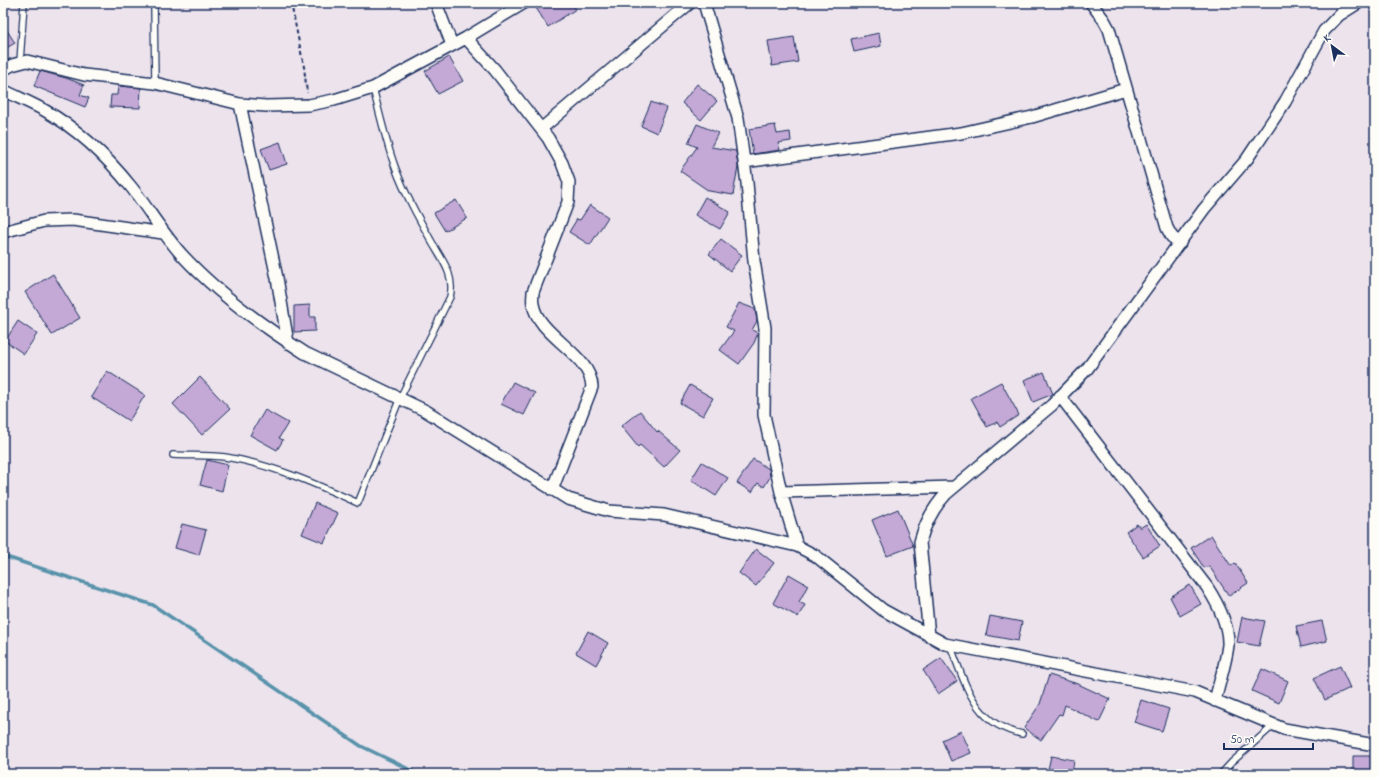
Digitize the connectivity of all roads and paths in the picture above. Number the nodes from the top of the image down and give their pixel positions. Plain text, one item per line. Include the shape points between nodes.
1 (24, 3) edge
2 (154, 3) edge
3 (292, 3) edge
4 (436, 3) edge
5 (524, 3) edge
6 (690, 3) edge
7 (704, 3) edge
8 (1092, 3) edge
9 (1358, 3) edge
10 (466, 38) junction
11 (452, 45) junction
12 (20, 62) junction
13 (3, 70) edge
14 (155, 83) junction
15 (373, 88) junction
16 (1126, 89) junction
17 (3, 90) edge
18 (240, 104) junction
19 (309, 104) junction
20 (542, 129) junction
21 (744, 162) junction
22 (3, 232) edge
23 (163, 233) junction
24 (1180, 243) junction
25 (288, 343) junction
26 (1060, 396) junction
27 (400, 398) junction
28 (173, 455) dead end
29 (954, 487) junction
30 (552, 490) junction
31 (781, 492) junction
32 (797, 546) junction
33 (929, 636) junction
34 (950, 645) junction
35 (1215, 701) junction
36 (1274, 725) junction
37 (1022, 734) dead end
38 (1375, 745) edge
39 (1221, 774) edge

1 - 12 lane
2 - 14 lane
3 - 19 path
4 - 11 street
5 - 10 street
6 - 20 street
7 - 21 street via 738,118
8 - 16 street via 1108,29
9 - 24 street via 1339,15 1324,31 1285,102 1247,159 1204,209
10 - 11 street
10 - 20 street via 496,70
11 - 15 street
12 - 13 street
12 - 14 street via 84,75
14 - 18 street
15 - 19 street via 334,100
15 - 27 lane via 400,178 411,204 446,266 451,283 450,297
16 - 21 street via 1032,117 961,133
16 - 24 street via 1167,228 1172,237
17 - 23 street via 44,110 92,146 133,188
18 - 19 street
18 - 25 street via 277,278
20 - 30 street via 562,163 569,182 568,202 533,292 533,305 540,320 592,378 592,387
21 - 31 street via 754,261 765,328 764,415
22 - 23 street via 37,222 73,220
23 - 25 street via 213,286
24 - 26 street via 1087,369
25 - 27 street
26 - 29 street
26 - 35 street via 1207,587 1218,605 1225,624 1228,646
27 - 28 lane via 358,503 305,480 247,461 224,457
27 - 30 street via 456,429
29 - 31 street
29 - 33 street via 933,510 920,542
30 - 32 street via 590,507 664,515
31 - 32 street
32 - 33 street via 816,556 883,610
33 - 34 street
34 - 35 street via 1195,692
34 - 37 lane via 977,708 998,726
35 - 36 street
36 - 38 street
36 - 39 lane

